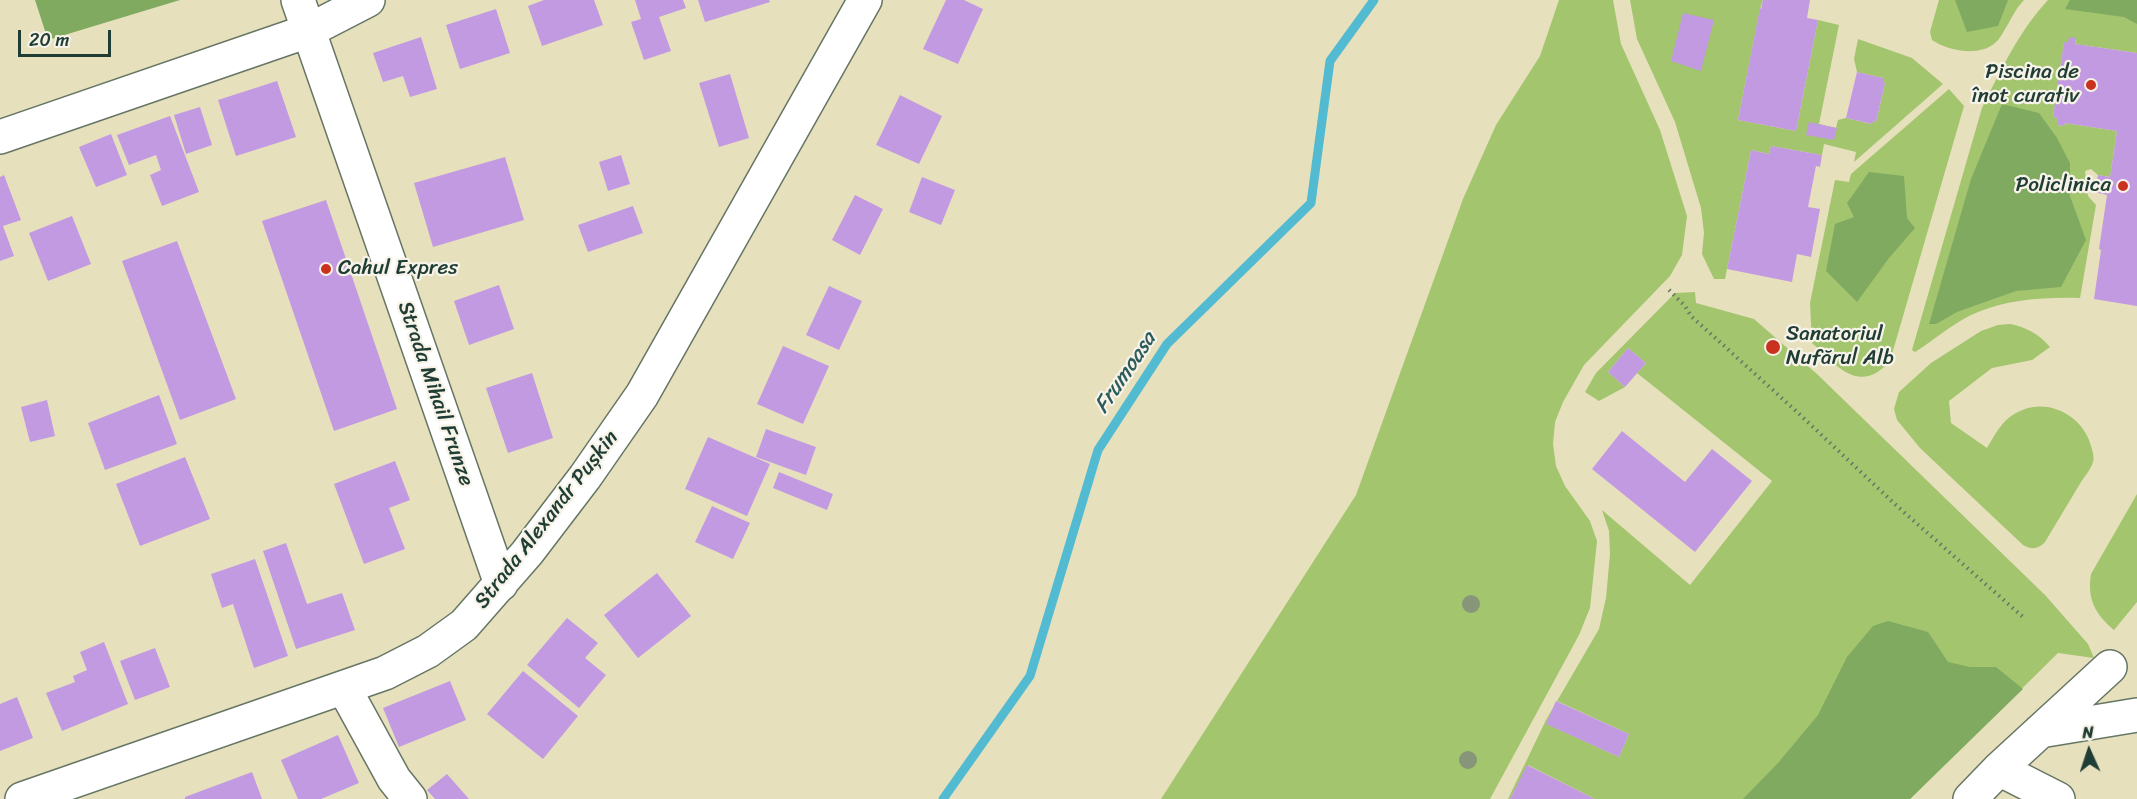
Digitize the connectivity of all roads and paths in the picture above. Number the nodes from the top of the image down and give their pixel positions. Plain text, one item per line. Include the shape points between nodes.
1 (298, 0) edge
2 (368, 0) edge
3 (865, 0) edge
4 (308, 31) junction
5 (0, 137) edge
6 (1669, 290) dead end
7 (501, 584) junction
8 (2023, 617) dead end
9 (2110, 667) dead end
10 (344, 688) junction
11 (2137, 715) edge
12 (2040, 731) junction
13 (1999, 769) junction
14 (22, 799) edge
15 (410, 799) edge
16 (1970, 799) edge
17 (2058, 799) edge

1 - 4 street, Strada Mihail Frunze
2 - 4 street
3 - 7 street, Strada Alexandr Pușkin via 642,394 585,477
4 - 5 street
4 - 7 street, Strada Mihail Frunze
6 - 8 path via 1691,316
7 - 10 street, Strada Alexandr Pușkin via 464,625 429,651
9 - 12 street
10 - 14 street, Strada Alexandr Pușkin
10 - 15 street via 394,779
11 - 12 street
12 - 13 street
13 - 16 street
13 - 17 street

